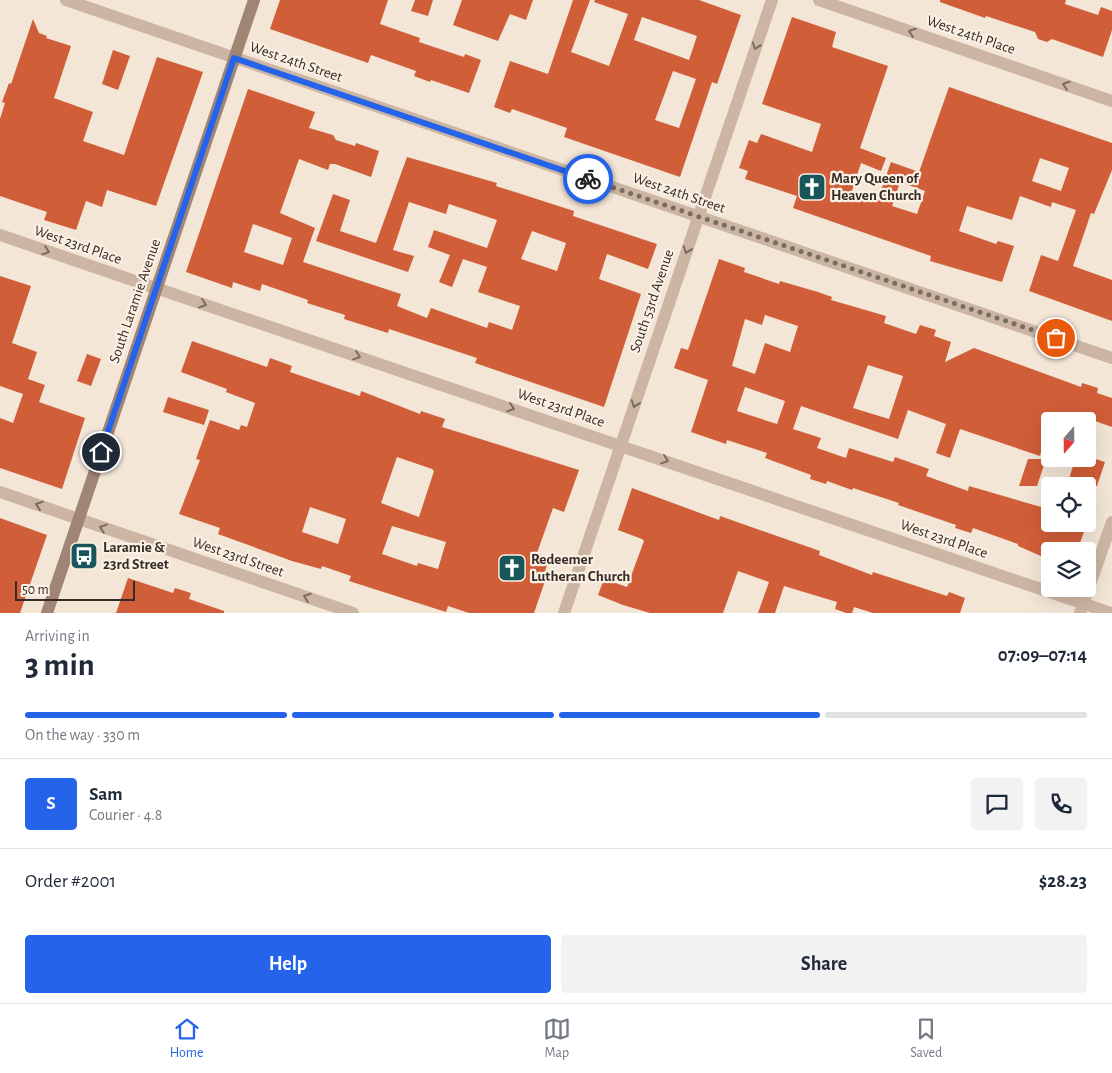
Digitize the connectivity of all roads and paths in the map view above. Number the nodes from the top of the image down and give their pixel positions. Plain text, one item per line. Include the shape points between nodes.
1 (66, 0) edge
2 (254, 0) edge
3 (772, 0) edge
4 (819, 0) edge
5 (234, 58) junction
6 (1112, 101) edge
7 (698, 216) junction
8 (0, 235) edge
9 (156, 289) junction
10 (1112, 358) edge
11 (621, 445) junction
12 (0, 492) edge
13 (79, 519) junction
14 (1112, 522) edge
15 (1082, 608) edge
16 (47, 613) edge
17 (353, 613) edge
18 (564, 613) edge
19 (1110, 613) edge

1 - 5 street, West 24th Street
2 - 5 main road, South Laramie Avenue
3 -> 7 street, South 53rd Avenue
6 -> 4 street, West 24th Place
5 - 7 street, West 24th Street
5 - 9 main road, South Laramie Avenue
7 - 10 street, West 24th Street
7 -> 11 street, South 53rd Avenue
8 -> 9 street, West 23rd Place
9 -> 11 street, West 23rd Place
9 - 13 main road, South Laramie Avenue
11 -> 15 street, West 23rd Place
11 - 18 street, South 53rd Avenue
13 -> 12 street, West 23rd Street
13 - 16 main road, South Laramie Avenue
17 -> 13 street, West 23rd Street
14 - 15 street
15 - 19 street, West 23rd Place

